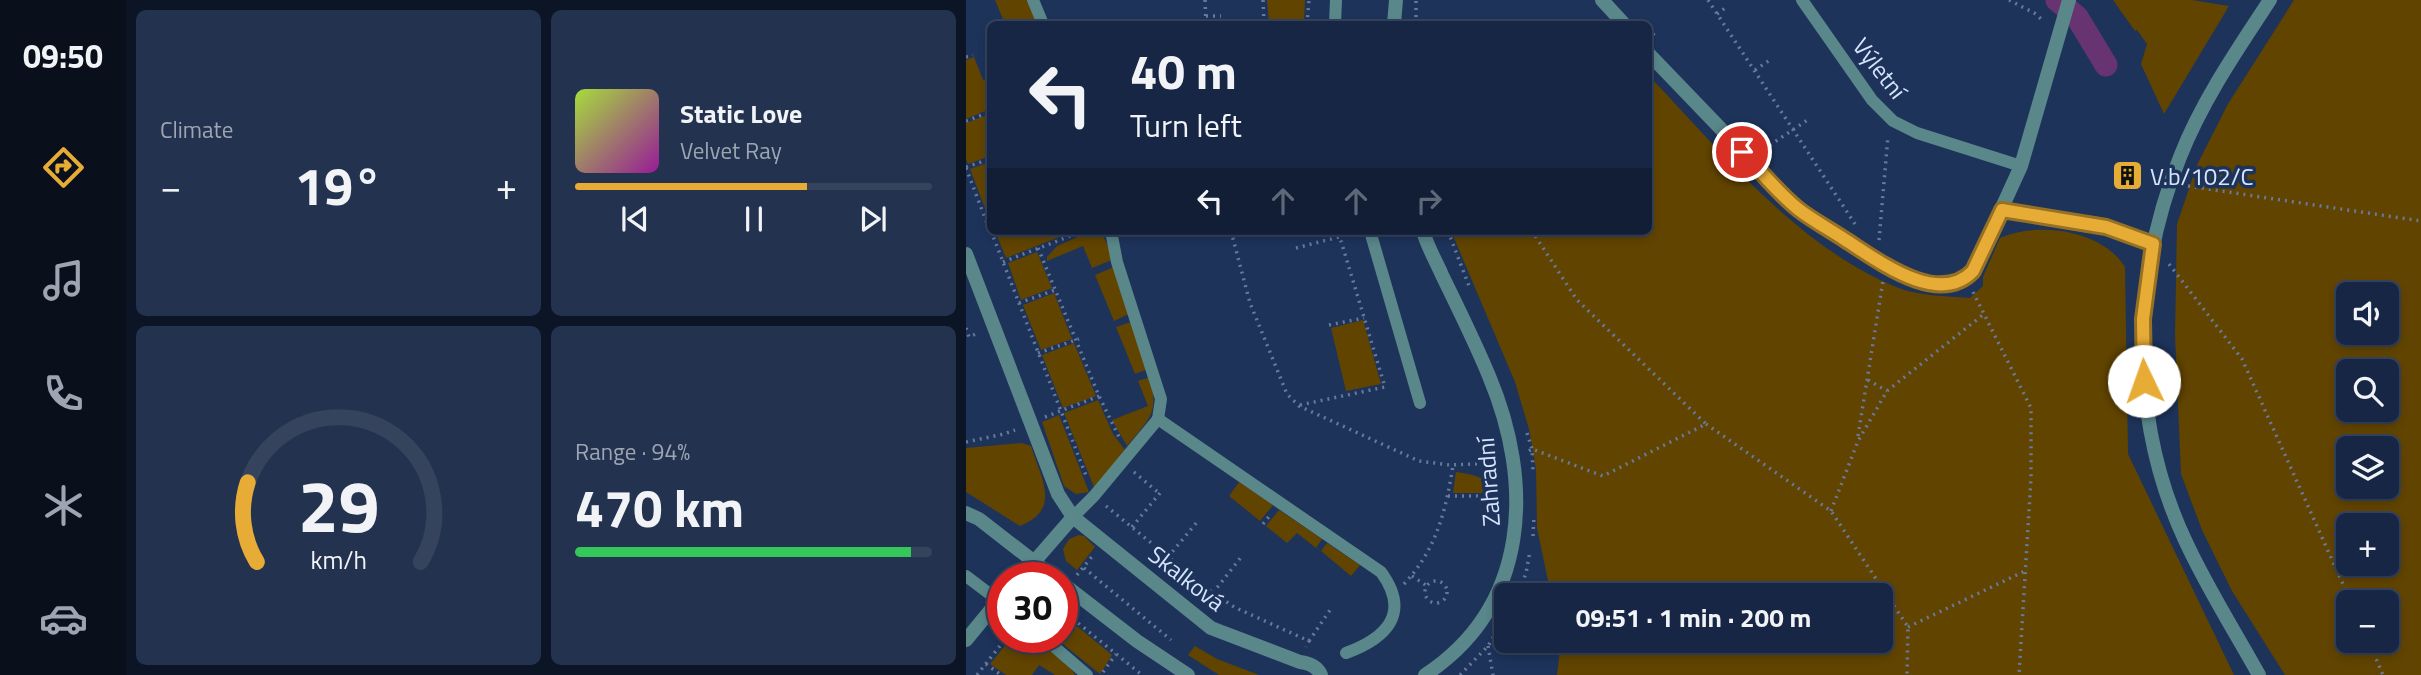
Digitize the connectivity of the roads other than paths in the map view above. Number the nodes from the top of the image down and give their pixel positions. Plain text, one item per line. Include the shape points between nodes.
1 (1034, 0) edge
2 (1336, 0) edge
3 (1396, 0) edge
4 (1602, 0) edge
5 (1802, 0) edge
6 (2069, 0) edge
7 (2270, 0) edge
8 (1042, 21) edge
9 (1335, 21) edge
10 (1394, 21) edge
11 (1621, 21) edge
12 (1652, 57) edge
13 (2021, 166) junction
14 (2002, 210) junction
15 (1112, 235) edge
16 (1371, 235) edge
17 (1425, 235) edge
18 (2153, 244) junction
19 (966, 254) edge
20 (1420, 403) dead end
21 (1158, 419) junction
22 (966, 513) edge
23 (1073, 517) junction
24 (1033, 562) edge
25 (1035, 562) edge
26 (966, 576) edge
27 (987, 590) edge
28 (1078, 596) edge
29 (987, 616) edge
30 (966, 640) edge
31 (1062, 653) edge
32 (1346, 653) dead end
33 (1087, 675) edge
34 (1188, 675) edge
35 (1321, 675) edge
36 (1425, 675) edge
37 (2259, 675) edge

1 - 8 lane
2 - 9 lane
3 - 10 street
4 - 11 street
5 - 13 lane, Výletní via 1872,100 1893,121
6 - 13 street
7 - 18 street via 2199,115 2163,202
12 - 14 street via 1797,208 1913,279 1955,283 1966,278
13 - 14 street
14 - 18 street via 2106,227
15 - 21 lane via 1161,399
16 - 20 lane
17 - 36 street, Zahradní via 1507,421 1517,511 1514,545 1490,609 1471,636
18 - 37 street via 2142,360 2155,455 2185,540
19 - 23 street, Skalková via 1058,494
21 - 23 lane
21 - 32 lane via 1381,572 1394,595 1393,615 1377,639
22 - 24 street
23 - 25 street
23 - 35 street, Skalková via 1211,628 1307,662
26 - 27 lane
28 - 34 street
29 - 30 street
31 - 33 lane

